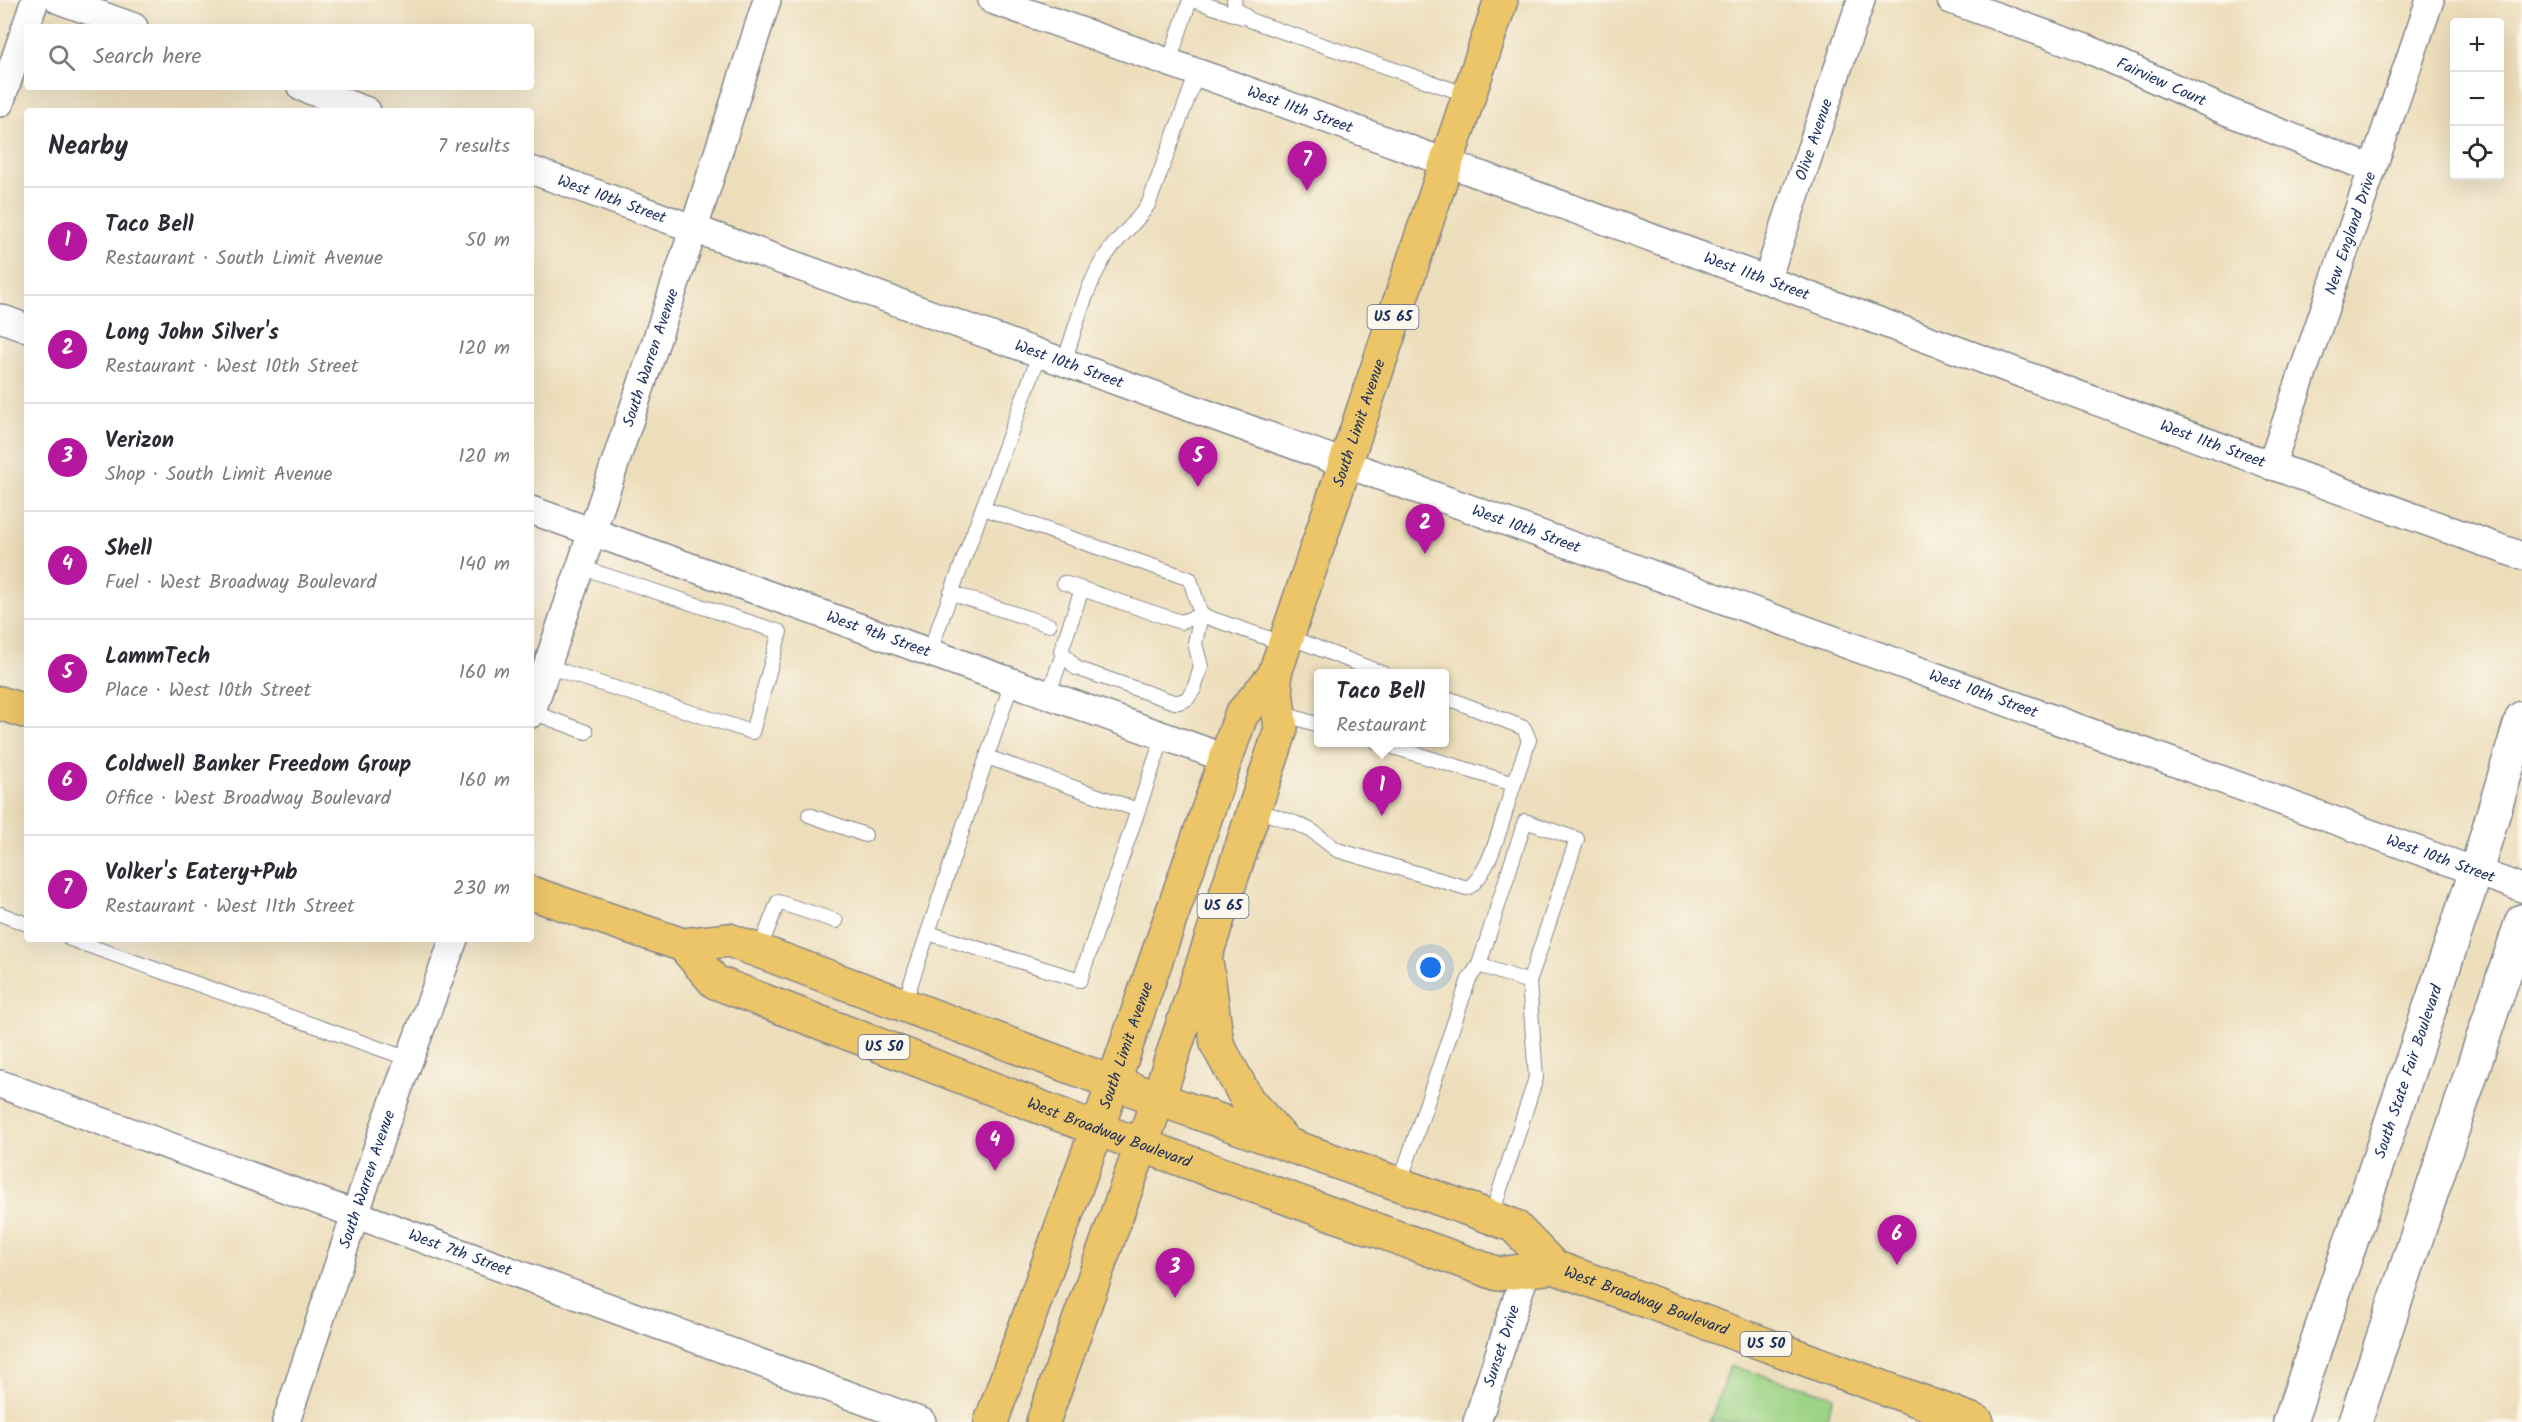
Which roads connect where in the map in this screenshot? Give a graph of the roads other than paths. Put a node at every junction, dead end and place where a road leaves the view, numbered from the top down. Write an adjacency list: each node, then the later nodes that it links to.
1 (35, 0): 12 (street)
2 (59, 0): 13 (street)
3 (767, 0): 24 (street, South Warren Avenue)
4 (992, 0): 15 (street, West 11th Street)
5 (1191, 0): 11 (lane); 15 (lane)
6 (1234, 0): 11 (lane)
7 (1501, 0): 18 (highway, South Limit Avenue / US 65)
8 (1862, 0): 25 (street, Olive Avenue)
9 (1951, 0): 22 (street, Fairview Court)
10 (2430, 0): 22 (street, New England Drive)
11 (1252, 21): 18 (lane)
12 (27, 24)
13 (126, 24)
14 (24, 32): 19 (street)
15 (1169, 62): 16 (street, West 11th Street)
16 (1197, 73): 21 (street, West 11th Street); 28 (lane)
17 (309, 90): 20 (street)
18 (1468, 95): 21 (highway, South Limit Avenue / US 65)
19 (0, 103)
20 (359, 108)
21 (1445, 162): 25 (street, West 11th Street); 29 (highway, South Limit Avenue / US 65)
22 (2372, 169): 30 (street, New England Drive)
23 (534, 171): 24 (street, West 10th Street)
24 (694, 228): 28 (street, West 10th Street); 33 (street, South Warren Avenue)
25 (1767, 279): 30 (street, West 11th Street)
26 (0, 318): 27 (street)
27 (24, 327)
28 (1052, 357): 29 (street, West 10th Street); 31 (lane)
29 (1344, 462): 41 (highway, South Limit Avenue / US 65); 67 (street, West 10th Street)
30 (2271, 466): 34 (street, West 11th Street)
31 (983, 508): 38 (lane); 39 (lane)
32 (534, 511): 33 (street, West 9th Street)
33 (592, 532): 35 (street, South Warren Avenue); 42 (street, West 9th Street)
34 (2522, 556)
35 (580, 567): 44 (street, South Warren Avenue); 44 (lane)
36 (1064, 583): 37 (lane)
37 (1082, 589): 39 (lane); 43 (lane)
38 (951, 593): 40 (lane); 42 (lane)
39 (1201, 615): 41 (lane); 43 (lane)
40 (1048, 625)
41 (1286, 640): 45 (lane); 46 (highway, South Limit Avenue / US 65)
42 (929, 653): 47 (street, West 9th Street)
43 (1063, 654): 48 (lane)
44 (546, 666): 51 (street, South Warren Avenue)
45 (1370, 669)
46 (1274, 676): 53 (highway, South Limit Avenue / US 65); 61 (highway, South Limit Avenue / US 65)
47 (1012, 682): 48 (street, West 9th Street); 60 (lane)
48 (1048, 695): 58 (street, West 9th Street)
49 (1449, 699): 62 (lane)
50 (0, 703): 52 (highway)
51 (534, 704)
52 (24, 711)
53 (1279, 713): 56 (lane); 64 (highway, South Limit Avenue / US 65)
54 (534, 714): 57 (lane)
55 (2522, 718): 67 (street, South State Fair Boulevard)
56 (1314, 724)
57 (586, 732)
58 (1163, 737): 61 (street, West 9th Street); 63 (lane)
59 (1393, 747): 62 (lane)
60 (987, 757): 63 (lane); 74 (lane)
61 (1225, 758): 84 (highway, South Limit Avenue / US 65)
62 (1514, 784): 64 (lane)
63 (1138, 810): 74 (lane)
64 (1256, 810): 79 (highway, South Limit Avenue / US 65)
65 (809, 815): 66 (lane)
66 (865, 835)
67 (2476, 871): 68 (street, West 10th Street); 100 (street, South State Fair Boulevard)
68 (2522, 888)
69 (534, 894): 77 (highway, West Broadway Boulevard / US 50)
70 (0, 914): 73 (lane)
71 (836, 921): 78 (lane)
72 (2522, 921): 101 (street)
73 (24, 923)
74 (928, 933): 82 (lane)
75 (78, 942): 83 (lane)
76 (453, 942): 83 (street, South Warren Avenue)
77 (683, 945): 78 (highway, West Broadway Boulevard / US 50); 87 (highway, West Broadway Boulevard / US 50)
78 (759, 951): 82 (highway, West Broadway Boulevard / US 50)
79 (1206, 956): 86 (highway, South Limit Avenue / US 65); 89 (highway)
80 (1479, 965): 81 (lane); 81 (lane); 90 (lane)
81 (1529, 982): 92 (lane)
82 (904, 1004): 84 (highway, West Broadway Boulevard / US 50)
83 (409, 1059): 91 (street, South Warren Avenue)
84 (1113, 1083): 86 (highway, West Broadway Boulevard / US 50); 87 (highway, South Limit Avenue / US 65)
85 (0, 1084): 91 (street, West 7th Street)
86 (1158, 1099): 88 (highway, South Limit Avenue / US 65); 89 (highway, West Broadway Boulevard / US 50)
87 (1097, 1129): 88 (highway, West Broadway Boulevard / US 50); 96 (highway, South Limit Avenue / US 65)
88 (1142, 1145): 93 (highway, West Broadway Boulevard / US 50); 97 (highway, South Limit Avenue / US 65)
89 (1288, 1146): 90 (highway, West Broadway Boulevard / US 50)
90 (1399, 1185): 92 (highway, West Broadway Boulevard / US 50)
91 (355, 1214): 94 (street, South Warren Avenue); 95 (street, West 7th Street)
92 (1491, 1217): 93 (highway, West Broadway Boulevard / US 50)
93 (1540, 1269): 98 (street, Sunset Drive); 99 (highway, West Broadway Boulevard / US 50)
94 (286, 1422)
95 (922, 1422)
96 (991, 1422)
97 (1043, 1422)
98 (1478, 1422)
99 (1977, 1422)
100 (2290, 1422)
101 (2355, 1422)

